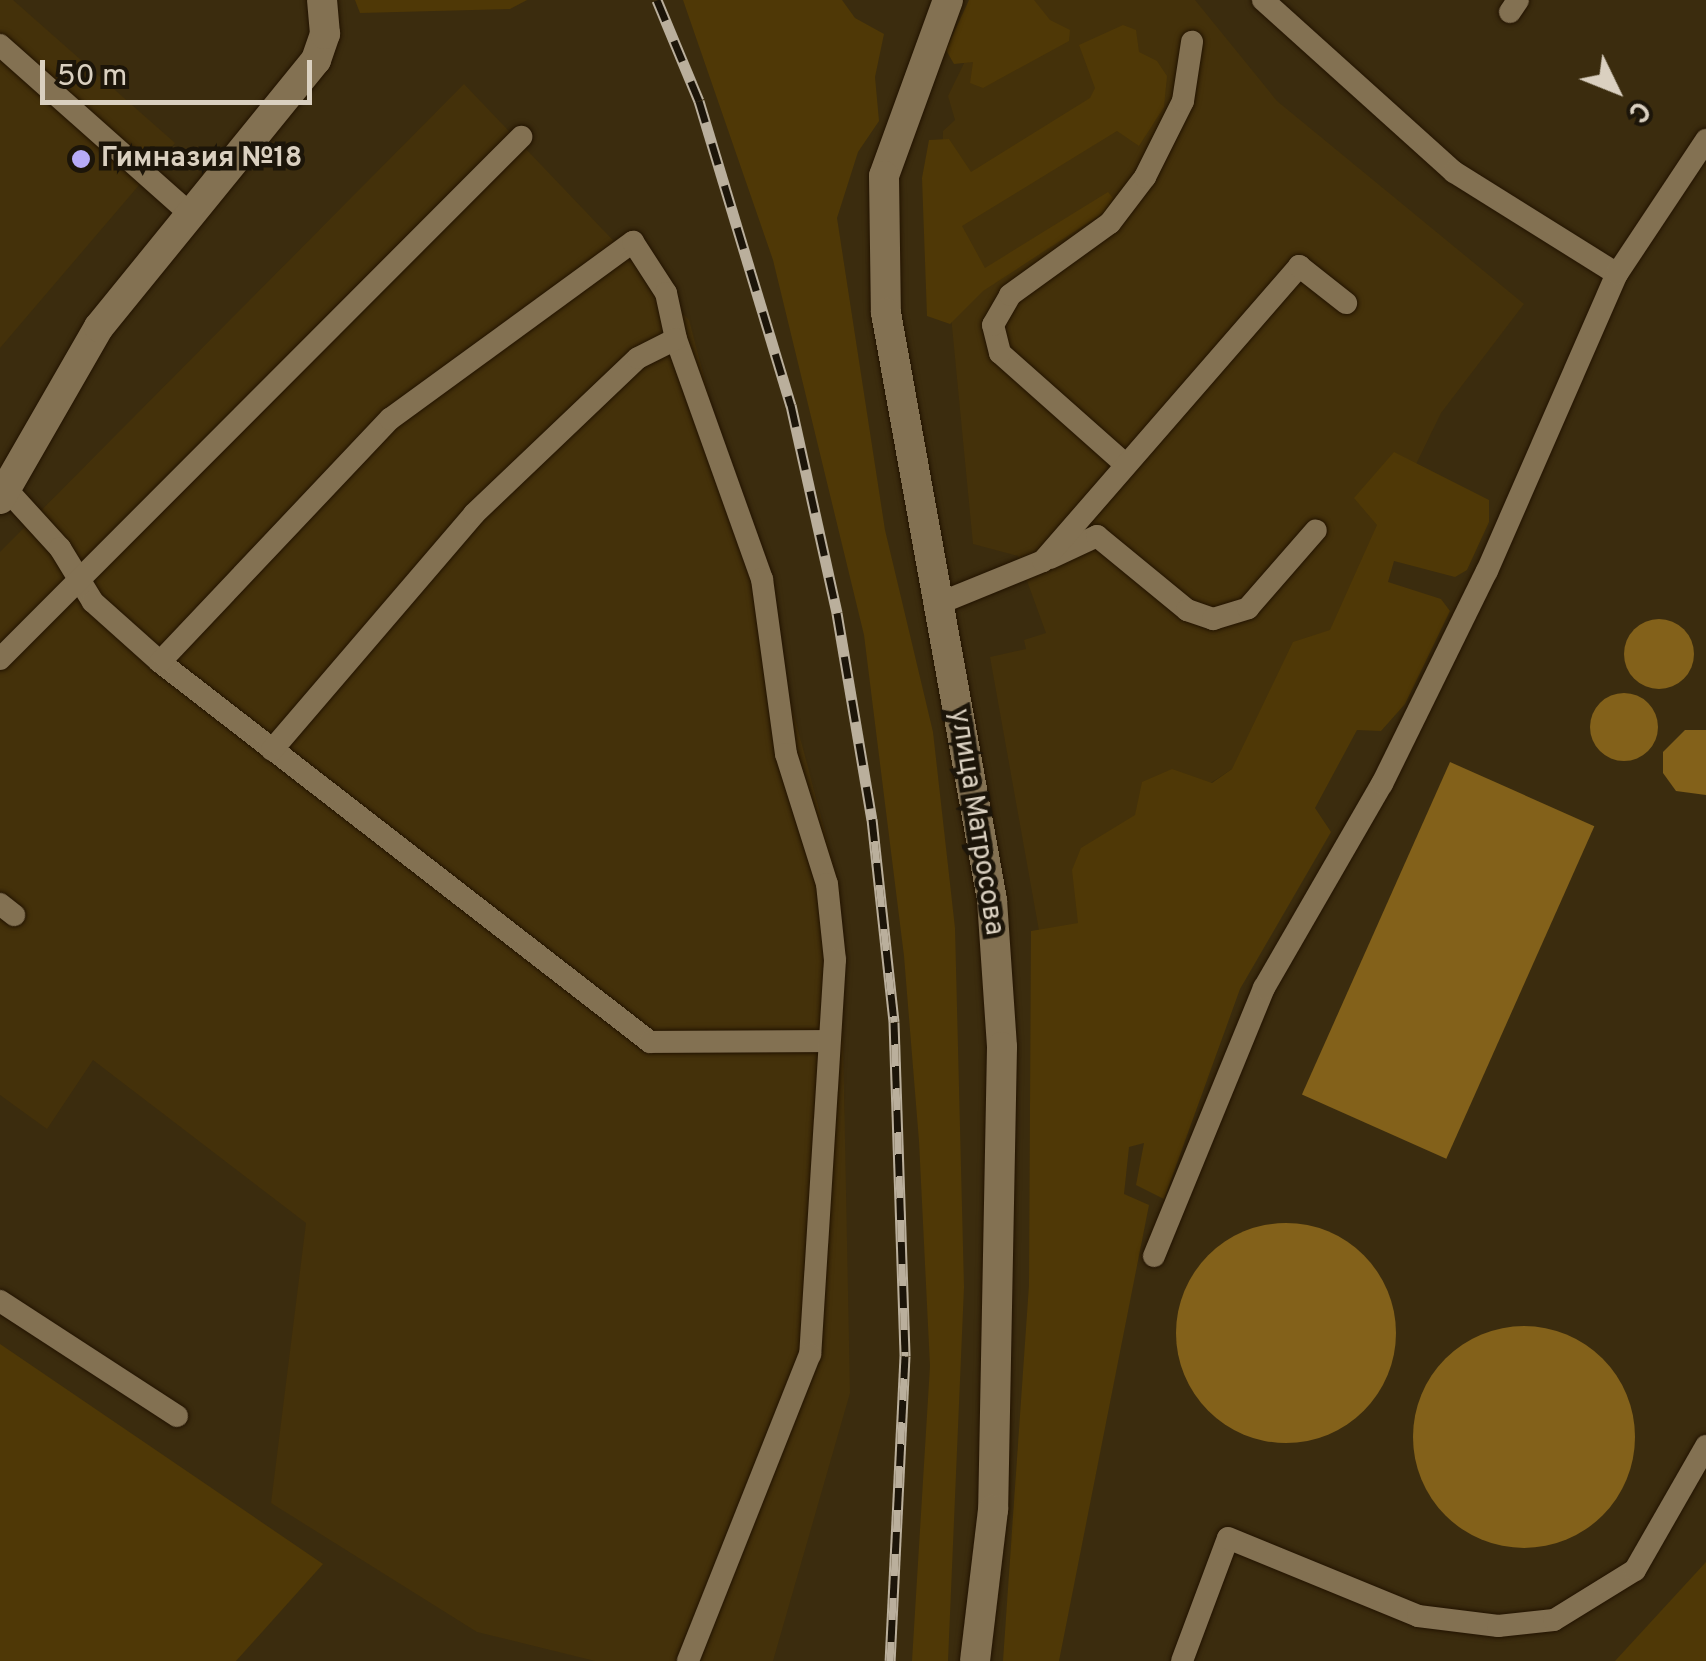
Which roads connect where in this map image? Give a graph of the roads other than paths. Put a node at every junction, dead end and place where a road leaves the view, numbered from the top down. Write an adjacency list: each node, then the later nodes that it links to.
1 (322, 0): 8 (main road)
2 (948, 0): 17 (main road, улица Матросова)
3 (1263, 0): 9 (lane)
4 (1192, 42): 12 (lane)
5 (0, 45): 8 (lane)
6 (521, 137): 16 (lane)
7 (1706, 140): 9 (lane)
8 (188, 212): 13 (main road)
9 (1617, 274): 22 (lane)
10 (1346, 303): 12 (lane)
11 (676, 339): 19 (lane); 20 (lane); 21 (lane)
12 (1124, 464): 15 (lane)
13 (3, 494): 16 (lane)
14 (1316, 530): 15 (lane)
15 (1043, 561): 17 (lane)
16 (77, 576): 18 (lane); 19 (lane)
17 (940, 602): 27 (main road, улица Матросова)
18 (0, 659)
19 (160, 662): 20 (lane)
20 (272, 750): 21 (lane)
21 (826, 1041): 26 (lane)
22 (1154, 1256)
23 (0, 1301): 24 (lane)
24 (177, 1416)
25 (1706, 1446): 28 (lane)
26 (688, 1661)
27 (975, 1661)
28 (1182, 1661)

